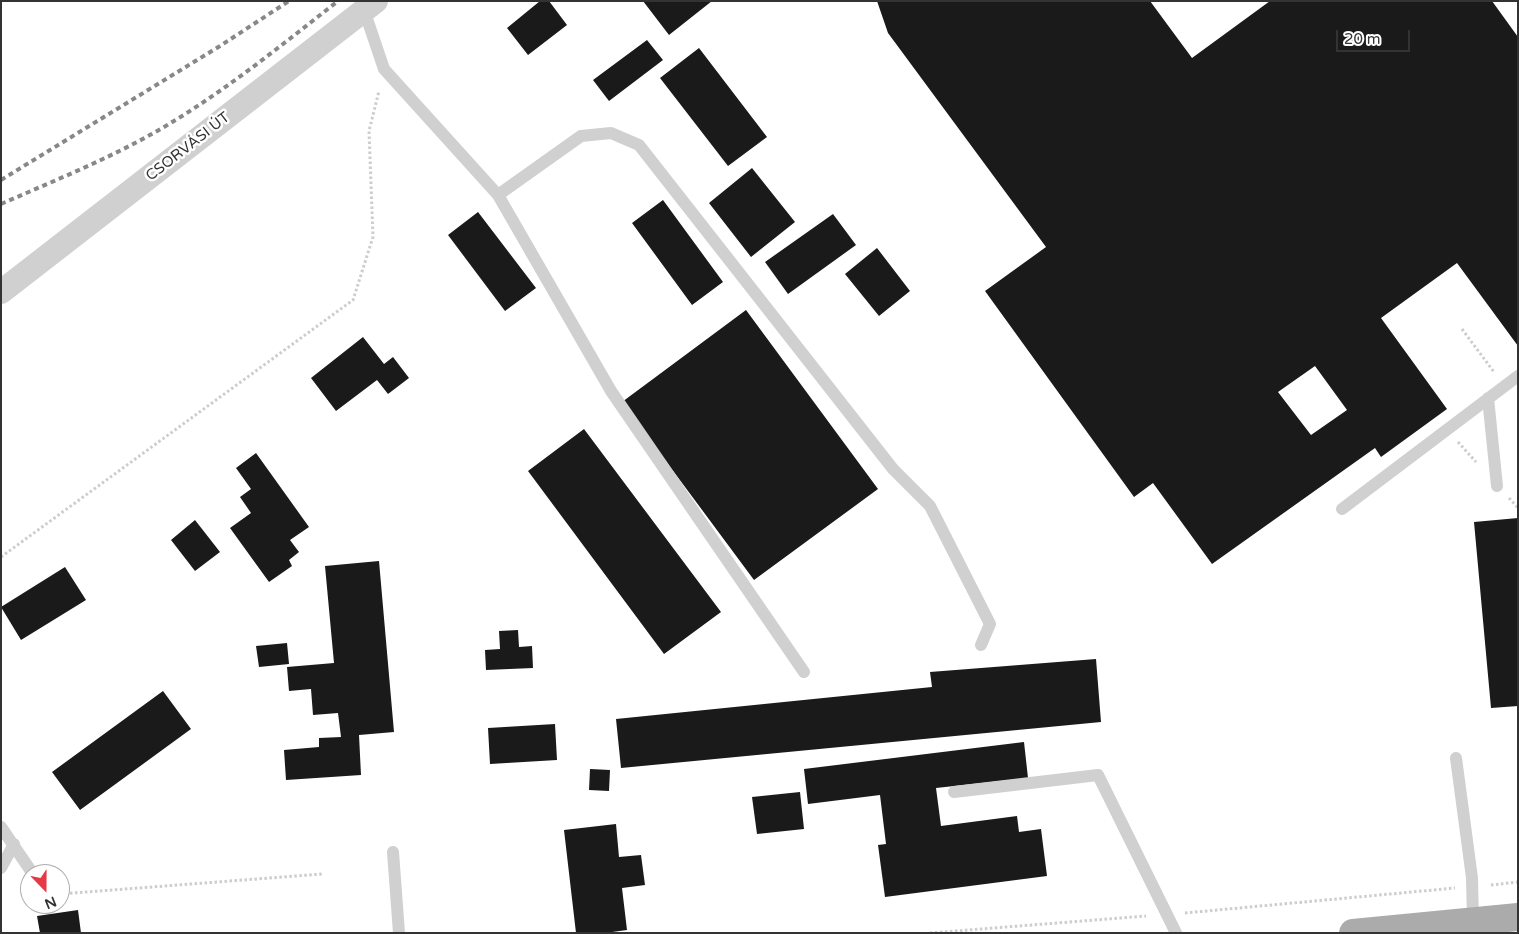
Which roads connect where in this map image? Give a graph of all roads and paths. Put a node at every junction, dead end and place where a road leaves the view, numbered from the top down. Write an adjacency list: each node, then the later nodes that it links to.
1 (370, 6): 2 (lane); 4 (street, CSORVÁSI ÚT)
2 (384, 69): 3 (lane); 11 (path)
3 (498, 195): 12 (lane); 13 (lane)
4 (1, 292)
5 (1462, 329): 6 (path)
6 (1496, 375)
7 (1518, 376): 8 (lane)
8 (1488, 398): 9 (lane); 10 (lane)
9 (1497, 486)
10 (1342, 509)
11 (1, 557)
12 (981, 645)
13 (804, 672)
14 (1456, 758): 23 (lane)
15 (954, 792): 25 (lane)
16 (1, 827): 17 (lane)
17 (14, 844): 19 (lane); 20 (lane)
18 (393, 852): 28 (lane)
19 (27, 864)
20 (1, 868)
21 (322, 874): 24 (path)
22 (1518, 882): 23 (path)
23 (1473, 886): 25 (path); 27 (lane)
24 (70, 893)
25 (1167, 914): 29 (path); 30 (lane)
26 (1518, 917): 27 (main road)
27 (1473, 921): 31 (main road)
28 (399, 933)
29 (930, 933)
30 (1176, 933)
31 (1353, 933)

